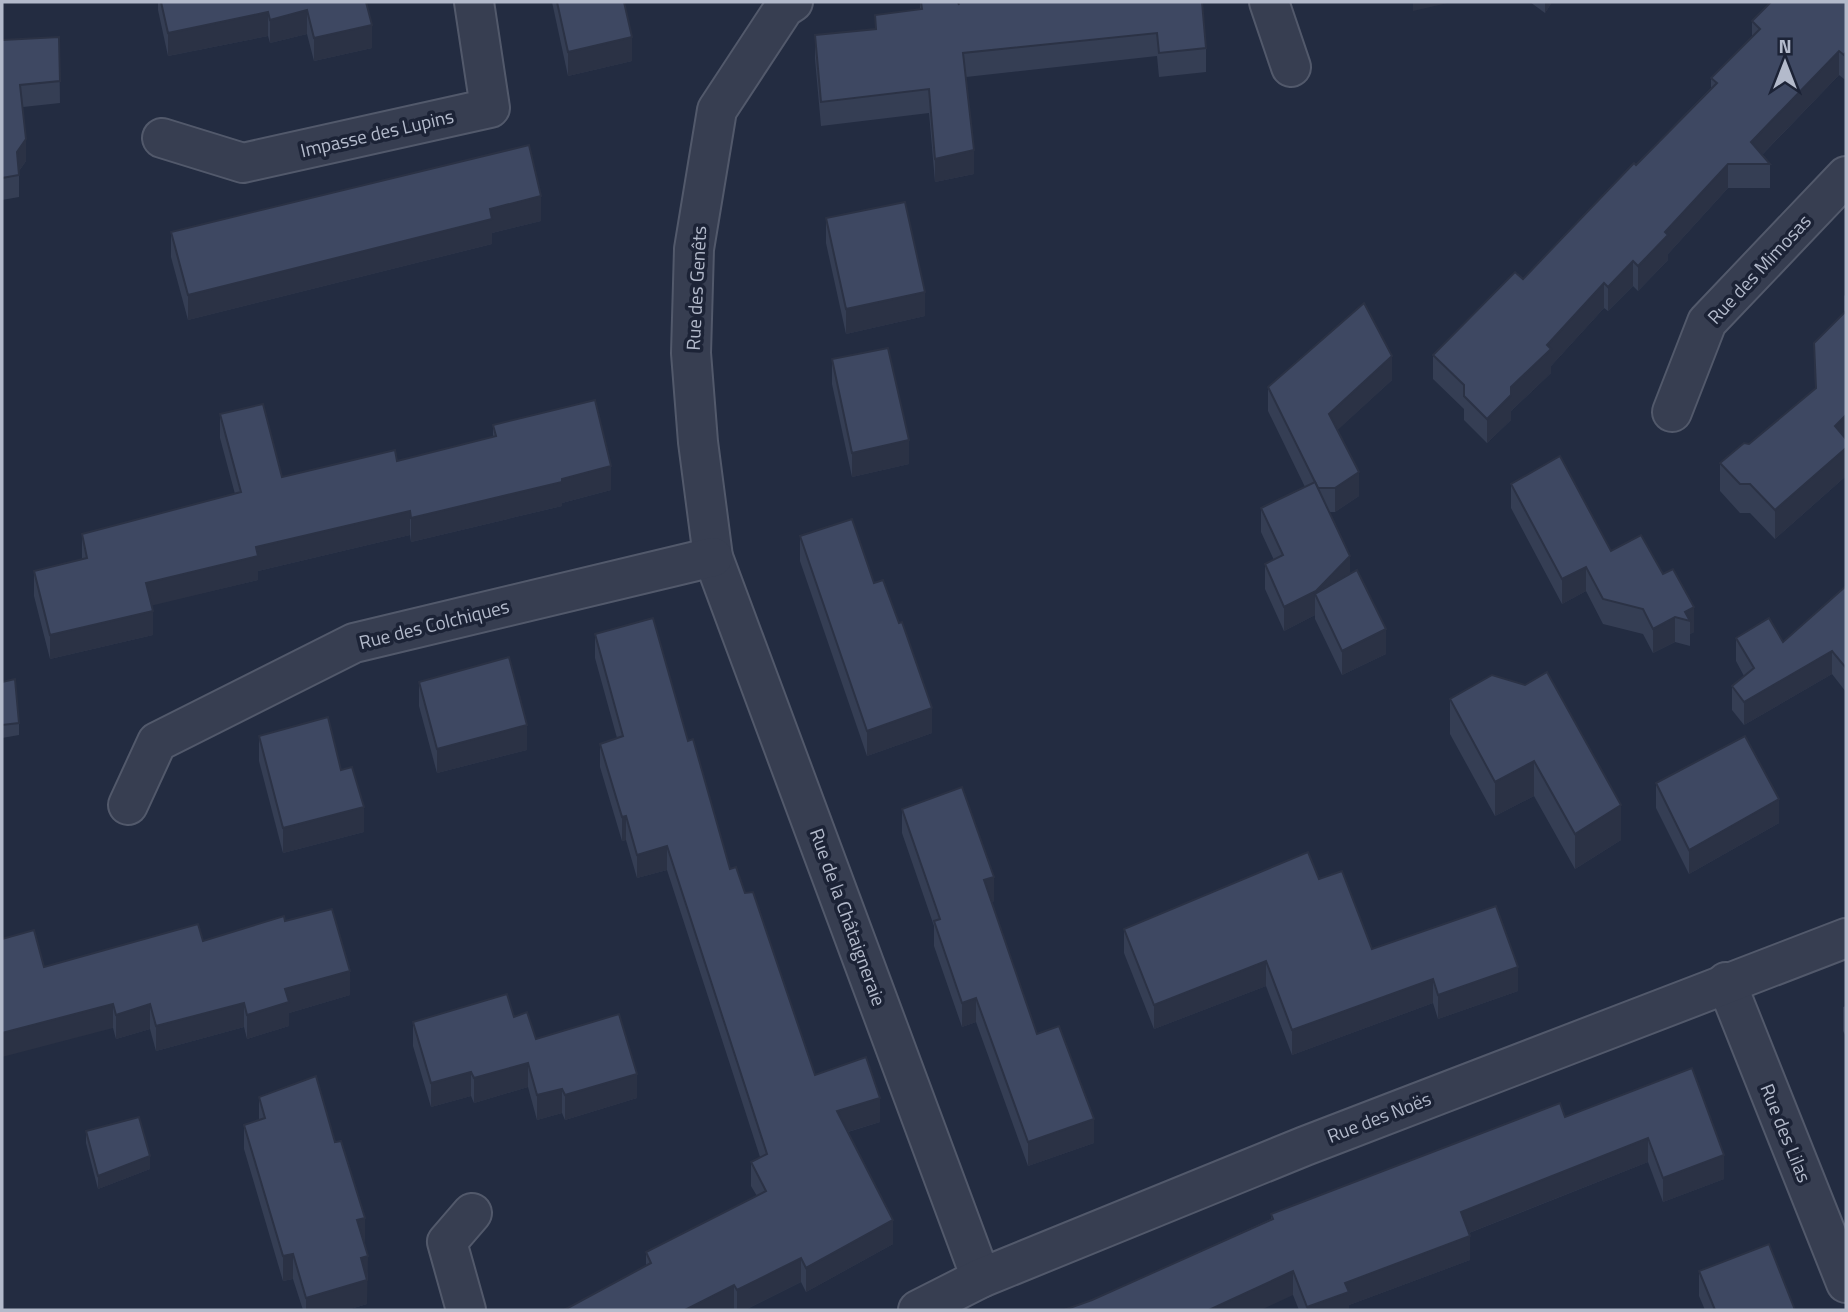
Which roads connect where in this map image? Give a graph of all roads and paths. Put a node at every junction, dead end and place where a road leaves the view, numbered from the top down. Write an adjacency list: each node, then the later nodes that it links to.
1 (474, 2): 5 (street, Impasse des Lupins)
2 (793, 2): 8 (street, Rue des Genêts)
3 (1269, 2): 4 (street)
4 (1291, 66)
5 (162, 138)
6 (1846, 176): 7 (street, Rue des Mimosas)
7 (1672, 412)
8 (713, 557): 9 (street, Rue des Colchiques); 13 (street, Rue de la Châtaigneraie)
9 (128, 805)
10 (1846, 938): 11 (street, Rue des Noës)
11 (1726, 982): 13 (street, Rue des Noës); 14 (street, Rue des Lilas)
12 (472, 1213): 15 (street)
13 (981, 1278): 16 (street, Rue des Noës)
14 (1846, 1283)
15 (466, 1310)
16 (918, 1310)

